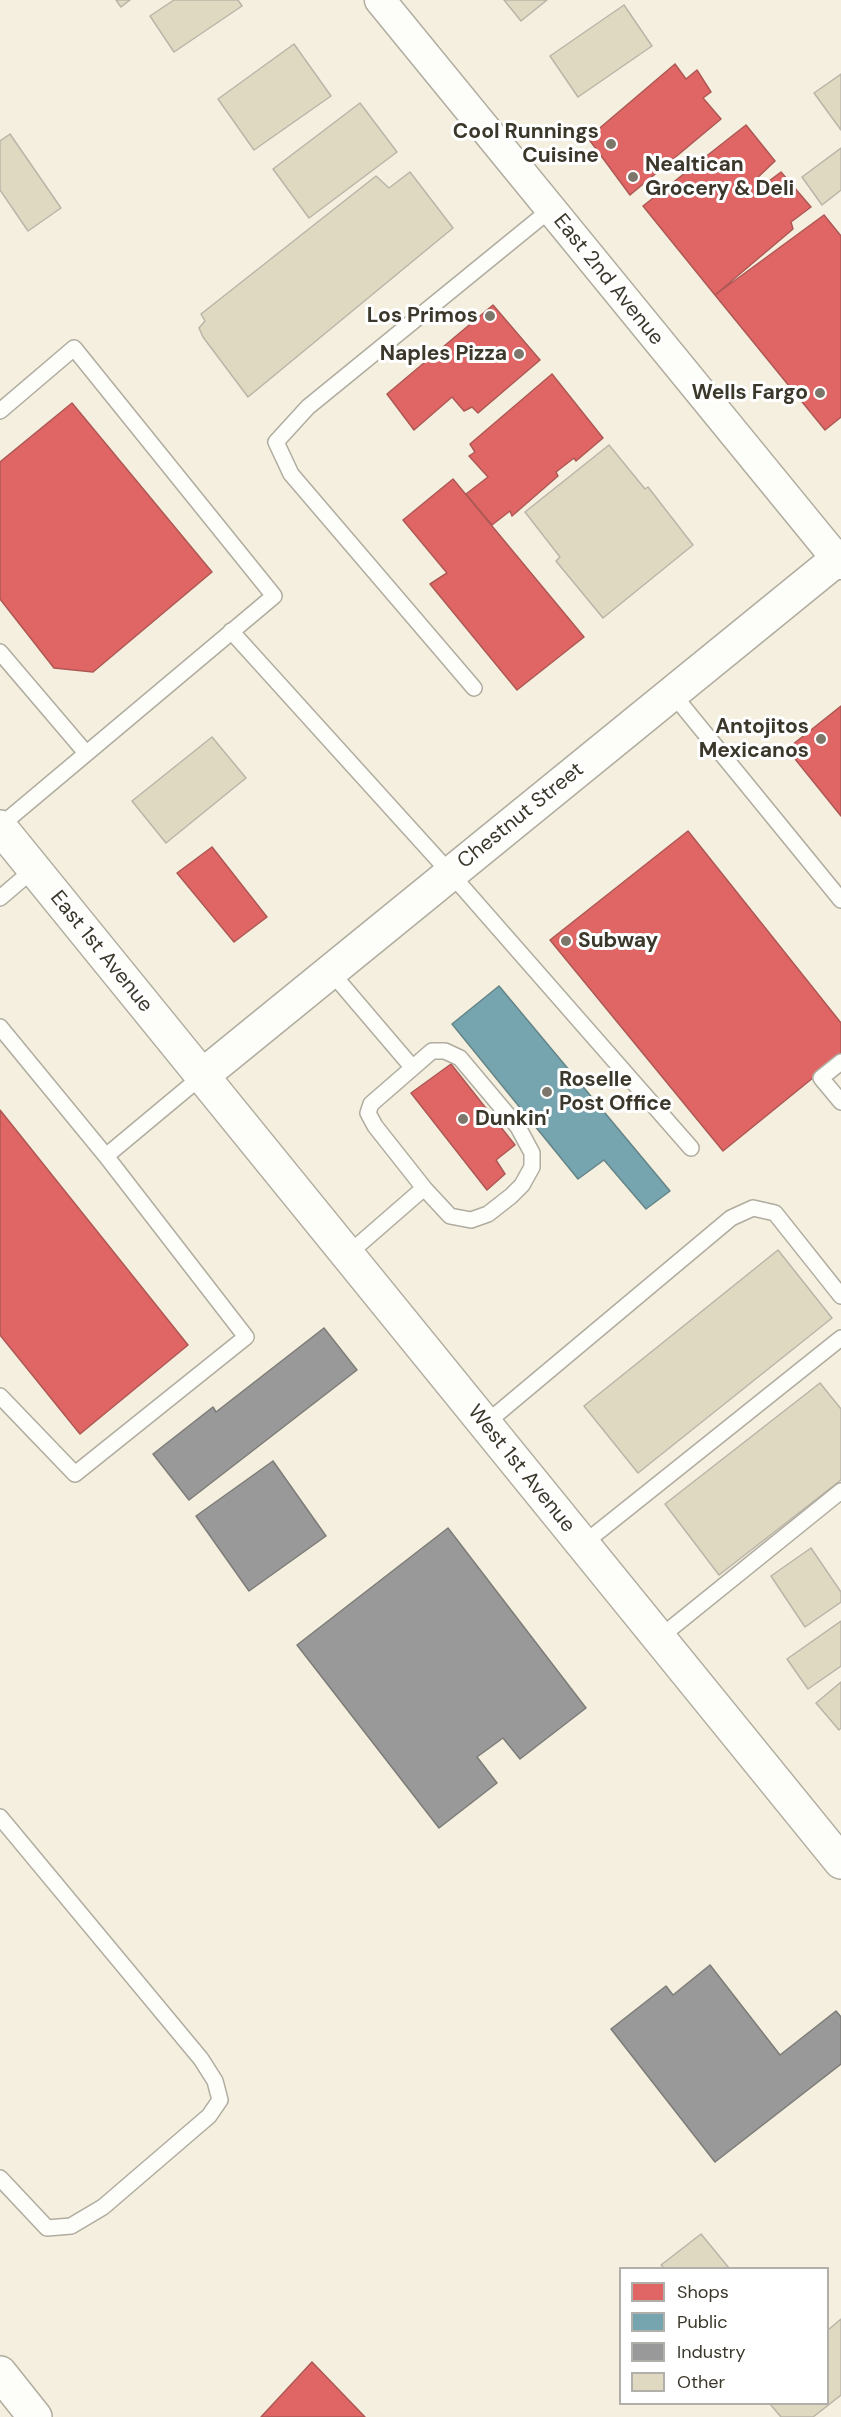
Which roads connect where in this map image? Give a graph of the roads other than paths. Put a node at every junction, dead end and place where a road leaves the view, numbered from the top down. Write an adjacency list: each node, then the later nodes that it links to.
1 (380, 0): 2 (street, East 2nd Avenue)
2 (551, 209): 4 (street, East 2nd Avenue); 7 (lane)
3 (0, 411): 5 (lane)
4 (840, 560): 8 (street, Chestnut Street)
5 (231, 632): 9 (lane); 12 (lane)
6 (0, 652): 9 (lane)
7 (474, 688)
8 (672, 693): 12 (street, Chestnut Street); 14 (lane)
9 (86, 753): 10 (lane)
10 (0, 826): 11 (street, East 1st Avenue)
11 (34, 870): 13 (lane); 19 (street, East 1st Avenue)
12 (451, 874): 15 (street, Chestnut Street); 21 (lane)
13 (0, 898)
14 (841, 900)
15 (331, 972): 18 (lane); 19 (street, Chestnut Street)
16 (0, 1027): 22 (lane)
17 (841, 1062): 20 (lane)
18 (412, 1067): 23 (lane); 23 (lane)
19 (202, 1076): 22 (lane); 24 (street, West 1st Avenue)
20 (841, 1102)
21 (691, 1148)
22 (106, 1156): 27 (lane)
23 (424, 1188): 24 (lane)
24 (347, 1254): 28 (street, West 1st Avenue)
25 (841, 1296): 28 (lane)
26 (841, 1338): 30 (lane)
27 (0, 1396)
28 (485, 1424): 30 (street, West 1st Avenue)
29 (841, 1491): 31 (lane)
30 (583, 1544): 31 (street, West 1st Avenue)
31 (659, 1638): 33 (street, West 1st Avenue)
32 (0, 1817): 34 (lane)
33 (841, 1862)
34 (0, 2178)
35 (0, 2373): 36 (street)
36 (35, 2417)

